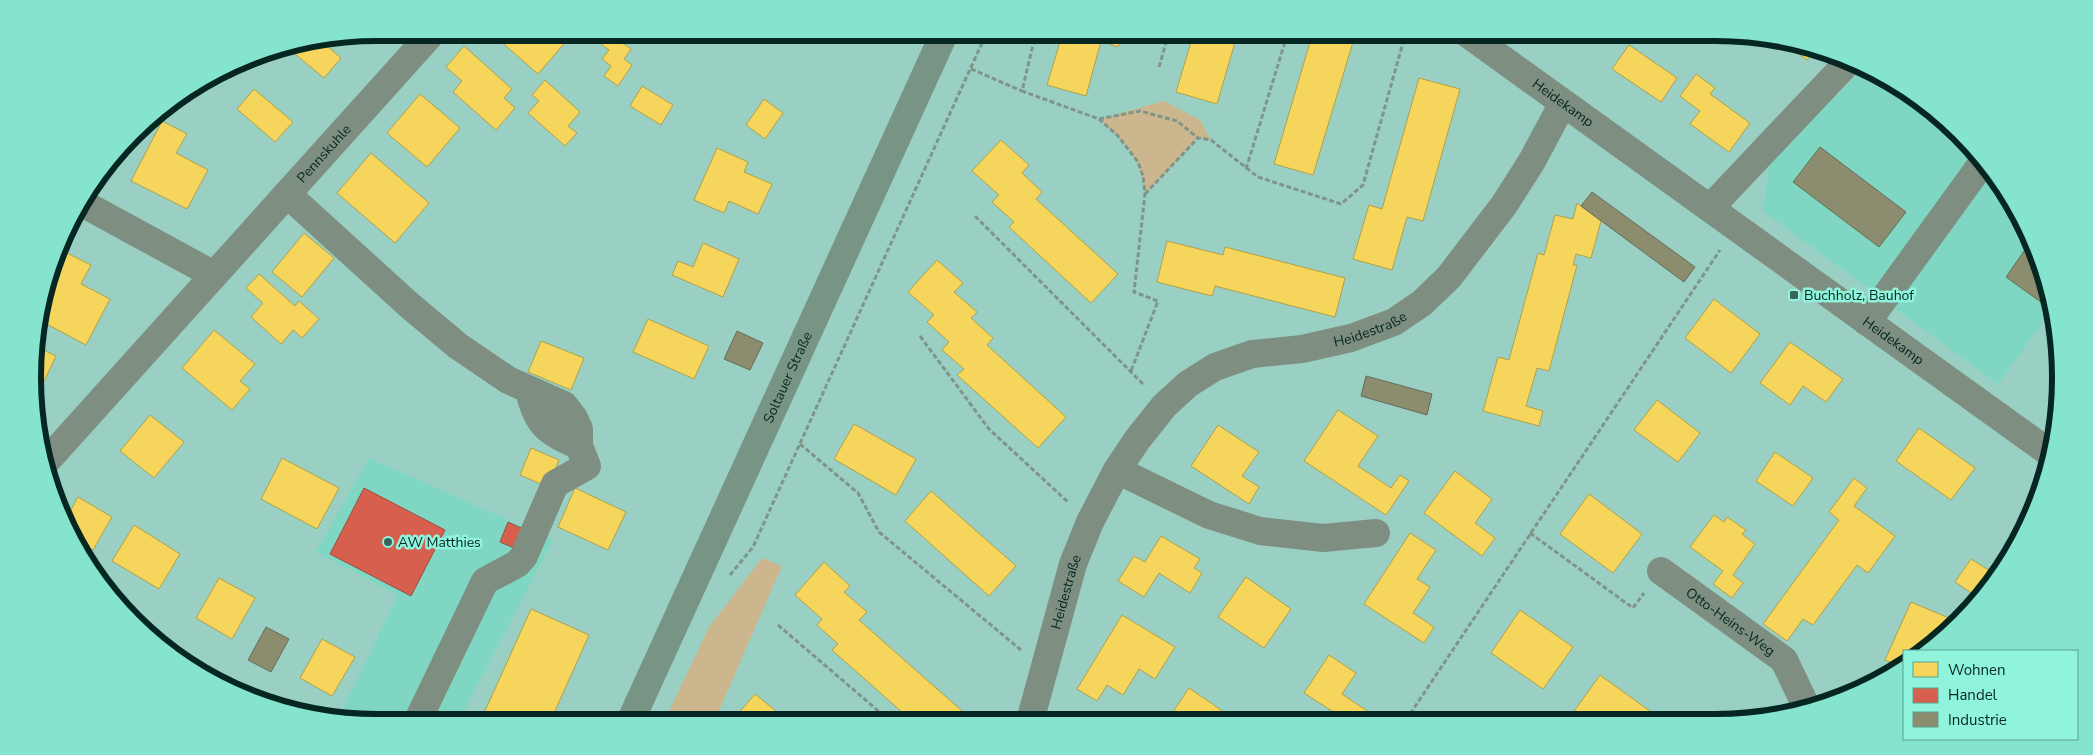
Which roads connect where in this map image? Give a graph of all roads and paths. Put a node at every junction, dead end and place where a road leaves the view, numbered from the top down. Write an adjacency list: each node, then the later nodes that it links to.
1 (425, 41): 18 (street, Pennskuhle)
2 (941, 41): 42 (main road, Soltauer Straße)
3 (983, 41): 11 (path)
4 (1034, 41): 12 (path)
5 (1166, 41): 9 (path)
6 (1285, 41): 16 (path)
7 (1403, 41): 16 (path)
8 (1477, 41): 13 (street, Heidekamp)
9 (1159, 67)
10 (1844, 67): 21 (street)
11 (971, 68): 12 (path); 29 (path)
12 (1022, 91): 14 (path)
13 (1563, 103): 21 (street, Heidekamp); 28 (street, Heidestraße)
14 (1099, 119): 15 (path); 19 (path)
15 (1198, 138): 16 (path); 19 (path)
16 (1246, 169)
17 (1978, 169): 25 (street)
18 (287, 194): 24 (street, Pennskuhle); 41 (street)
19 (1145, 194): 27 (path)
20 (88, 206): 24 (street)
21 (1710, 208): 23 (street, Heidekamp)
22 (975, 216): 27 (path)
23 (1735, 226): 25 (street, Heidekamp); 35 (path)
24 (214, 275): 31 (street, Pennskuhle)
25 (1868, 322): 30 (street, Heidekamp)
26 (920, 336): 33 (path)
27 (1131, 371): 28 (path)
28 (1164, 406): 32 (street, Heidestraße)
29 (800, 444): 37 (path); 39 (path)
30 (2044, 449)
31 (51, 456)
32 (1117, 470): 33 (street, Heidestraße); 34 (street)
33 (1090, 522): 39 (street, Heidestraße)
34 (1376, 533)
35 (1530, 533): 36 (path); 45 (path)
36 (1661, 571): 40 (street, Otto-Heins-Weg)
37 (725, 581)
38 (778, 625): 43 (path)
39 (1044, 669): 44 (street, Heidestraße)
40 (1804, 702)
41 (421, 714)
42 (634, 714)
43 (882, 714)
44 (1032, 714)
45 (1410, 714)

